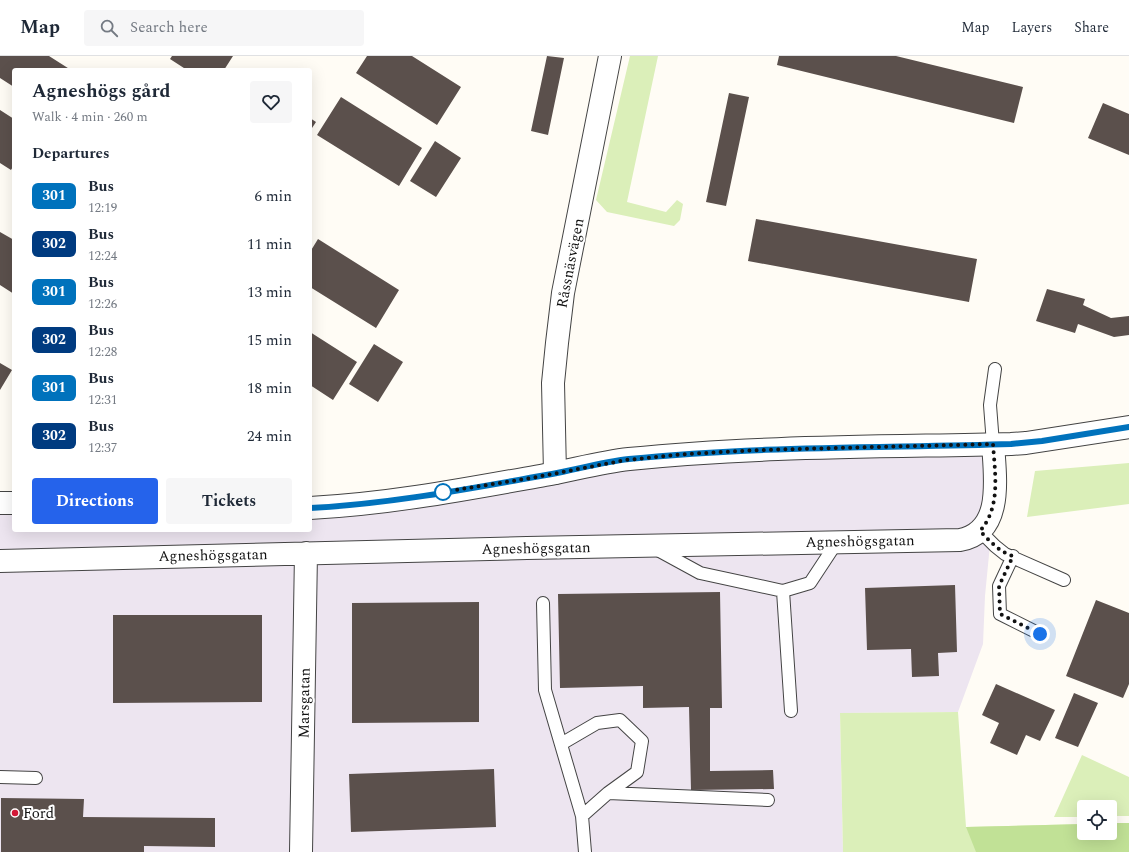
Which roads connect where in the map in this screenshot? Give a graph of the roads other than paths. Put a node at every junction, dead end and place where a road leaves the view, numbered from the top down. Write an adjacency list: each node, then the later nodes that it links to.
1 (610, 56): 5 (street, Råssnäsvägen)
2 (995, 369): 4 (lane)
3 (1129, 427): 4 (street)
4 (993, 444): 5 (street); 9 (street)
5 (555, 473): 8 (street)
6 (0, 503): 7 (street)
7 (12, 503)
8 (312, 508)
9 (980, 531): 10 (street, Agneshögsgatan); 13 (lane)
10 (837, 542): 11 (street, Agneshögsgatan); 16 (lane)
11 (650, 545): 12 (street, Agneshögsgatan); 16 (lane)
12 (306, 553): 14 (street, Agneshögsgatan); 26 (street, Marsgatan)
13 (1013, 556): 15 (lane); 18 (lane)
14 (0, 560)
15 (1064, 580)
16 (783, 591): 19 (lane)
17 (543, 604): 20 (lane)
18 (1040, 634)
19 (790, 711)
20 (561, 744): 23 (lane); 25 (lane)
21 (0, 777): 22 (lane)
22 (36, 778)
23 (608, 793): 24 (lane); 25 (lane)
24 (768, 800)
25 (582, 816): 27 (lane)
26 (301, 852)
27 (585, 852)

